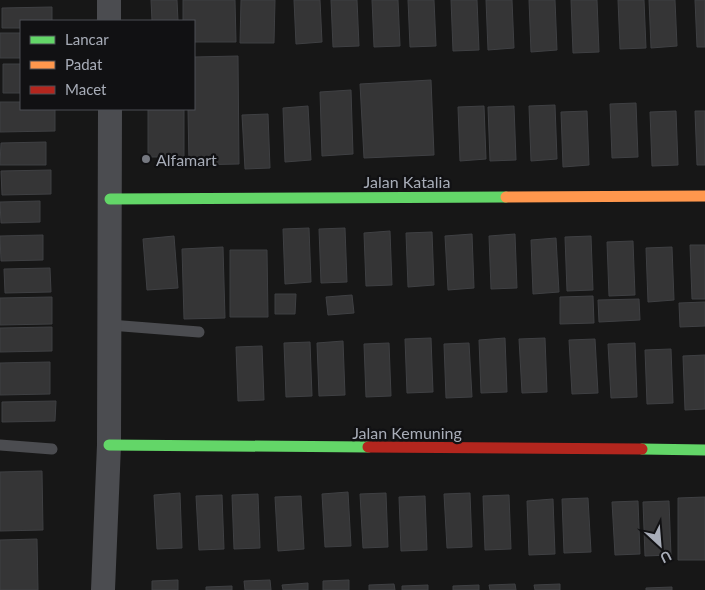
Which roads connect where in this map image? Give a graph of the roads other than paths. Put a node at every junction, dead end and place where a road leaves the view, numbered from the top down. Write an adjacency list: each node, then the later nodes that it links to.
1 (109, 0): 2 (street)
2 (109, 20)
3 (110, 110): 5 (street)
4 (705, 196): 5 (street, Jalan Katalia)
5 (110, 199): 6 (street)
6 (110, 325): 7 (lane); 9 (street)
7 (199, 332)
8 (0, 445): 10 (lane)
9 (109, 446): 11 (street, Jalan Kemuning); 12 (street)
10 (52, 449)
11 (705, 450)
12 (103, 590)

